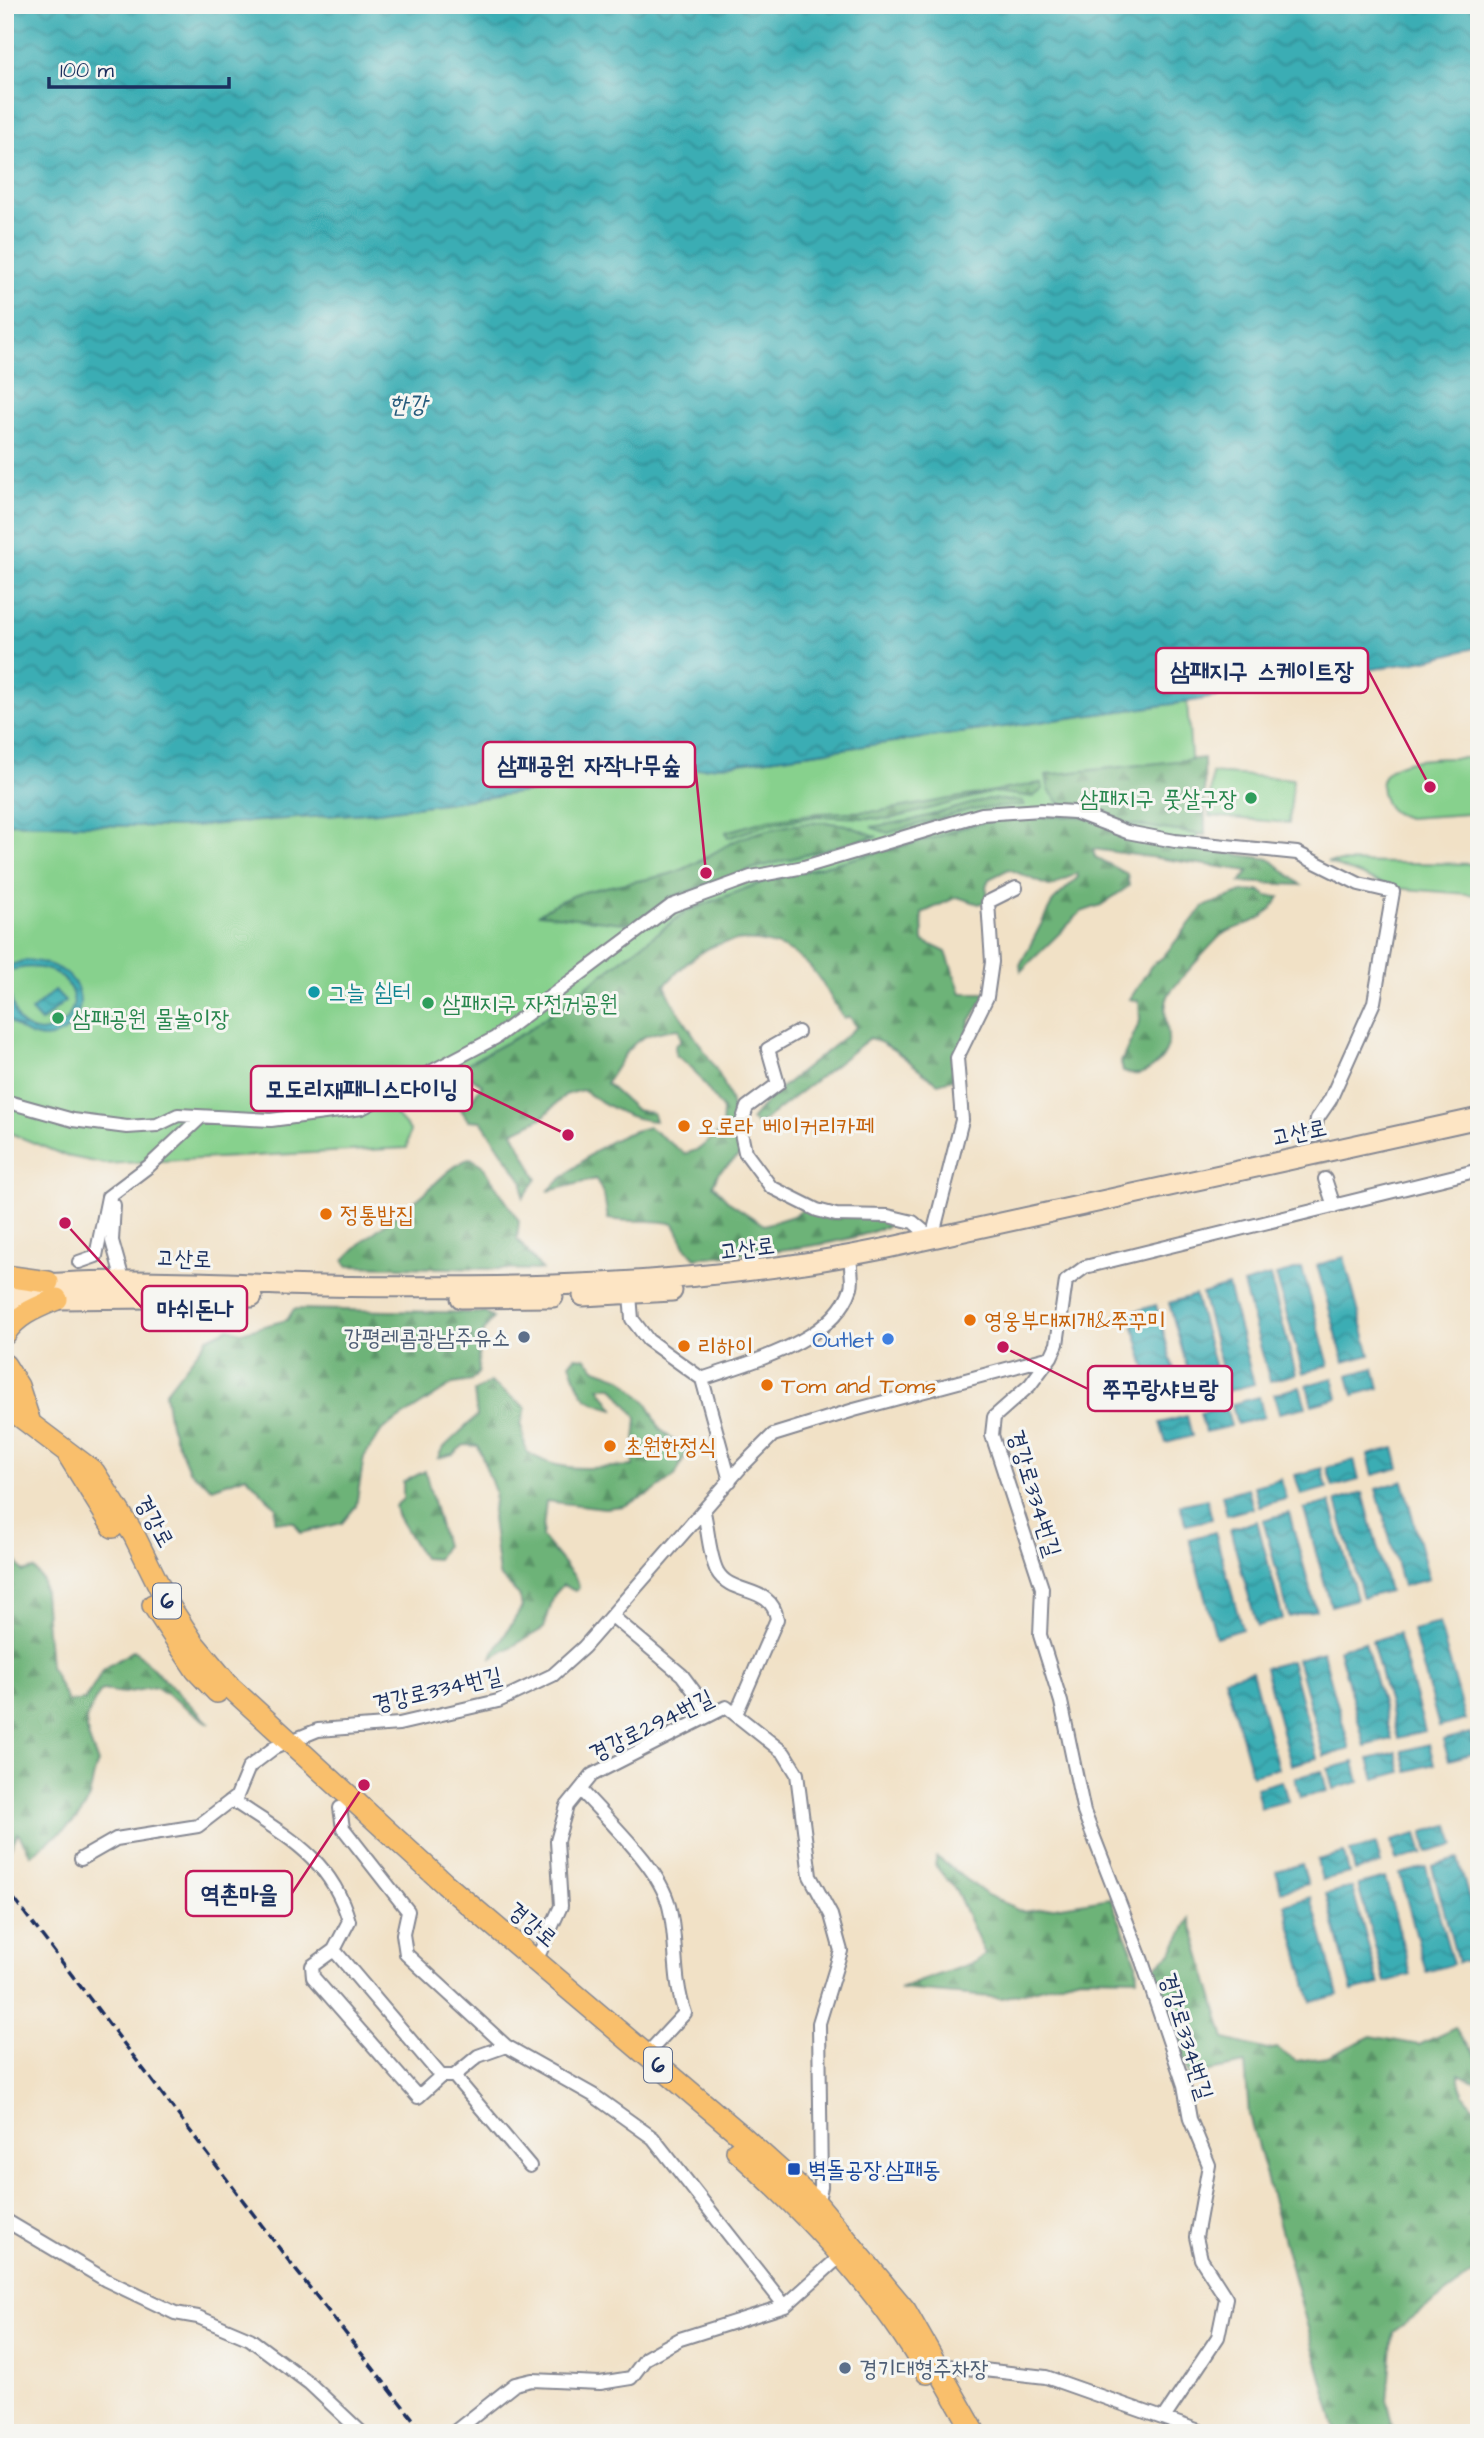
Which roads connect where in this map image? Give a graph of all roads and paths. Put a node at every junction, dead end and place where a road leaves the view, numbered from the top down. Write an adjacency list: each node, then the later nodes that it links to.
1 (1016, 888): 12 (street)
2 (798, 1032): 12 (street)
3 (5, 1101): 4 (street)
4 (200, 1118): 7 (street); 8 (street)
5 (1479, 1118): 12 (street, 고산로)
6 (1479, 1130): 14 (street, 고산로)
7 (1315, 1136)
8 (149, 1166): 13 (street); 16 (street)
9 (1479, 1170): 11 (street)
10 (1325, 1179): 11 (street)
11 (1334, 1206): 22 (street)
12 (932, 1238): 16 (street, 고산로)
13 (79, 1262)
14 (851, 1266): 19 (street, 고산로); 24 (street)
15 (5, 1276): 18 (main road)
16 (123, 1280): 18 (street, 고산로)
17 (5, 1287): 18 (street, 고산로)
18 (52, 1290): 19 (street, 고산로); 20 (street, 고산로); 21 (main road)
19 (630, 1295): 24 (street)
20 (5, 1305)
21 (5, 1334)
22 (1051, 1357): 28 (street, 경강로334번길); 49 (street, 경강로334번길)
23 (5, 1365): 27 (main road)
24 (702, 1379): 28 (street)
25 (5, 1405): 27 (main road, 경강로 / 6)
26 (5, 1413): 27 (main road)
27 (29, 1420): 33 (main road, 경강로 / 6)
28 (730, 1481): 29 (street, 경강로334번길)
29 (704, 1512): 30 (street, 경강로334번길); 32 (street)
30 (612, 1616): 31 (street); 33 (street, 경강로334번길)
31 (711, 1714): 32 (street, 경강로294번길); 34 (street, 경강로294번길)
32 (736, 1714): 44 (street, 경강로294번길)
33 (281, 1745): 35 (street); 36 (main road, 경강로 / 6); 39 (main road, 경강로 / 6)
34 (581, 1790): 39 (street, 경강로294번길); 41 (street)
35 (232, 1800): 37 (street); 38 (street)
36 (340, 1808): 40 (street); 46 (main road, 경강로 / 6)
37 (81, 1859)
38 (334, 1950): 42 (street); 42 (street)
39 (536, 1961): 41 (main road, 경강로 / 6)
40 (506, 2046): 42 (street); 47 (street)
41 (646, 2055): 44 (main road, 경강로 / 6)
42 (448, 2076): 43 (street)
43 (530, 2166)
44 (817, 2204): 46 (main road, 경강로 / 6)
45 (5, 2220): 50 (street)
46 (846, 2251): 47 (street); 48 (main road, 경강로 / 6); 52 (main road, 경강로 / 6)
47 (785, 2306): 51 (street)
48 (939, 2365): 49 (street); 53 (main road, 경강로 / 6)
49 (1164, 2418): 54 (street)
50 (362, 2433)
51 (453, 2433)
52 (960, 2433)
53 (975, 2433)
54 (1205, 2433)

